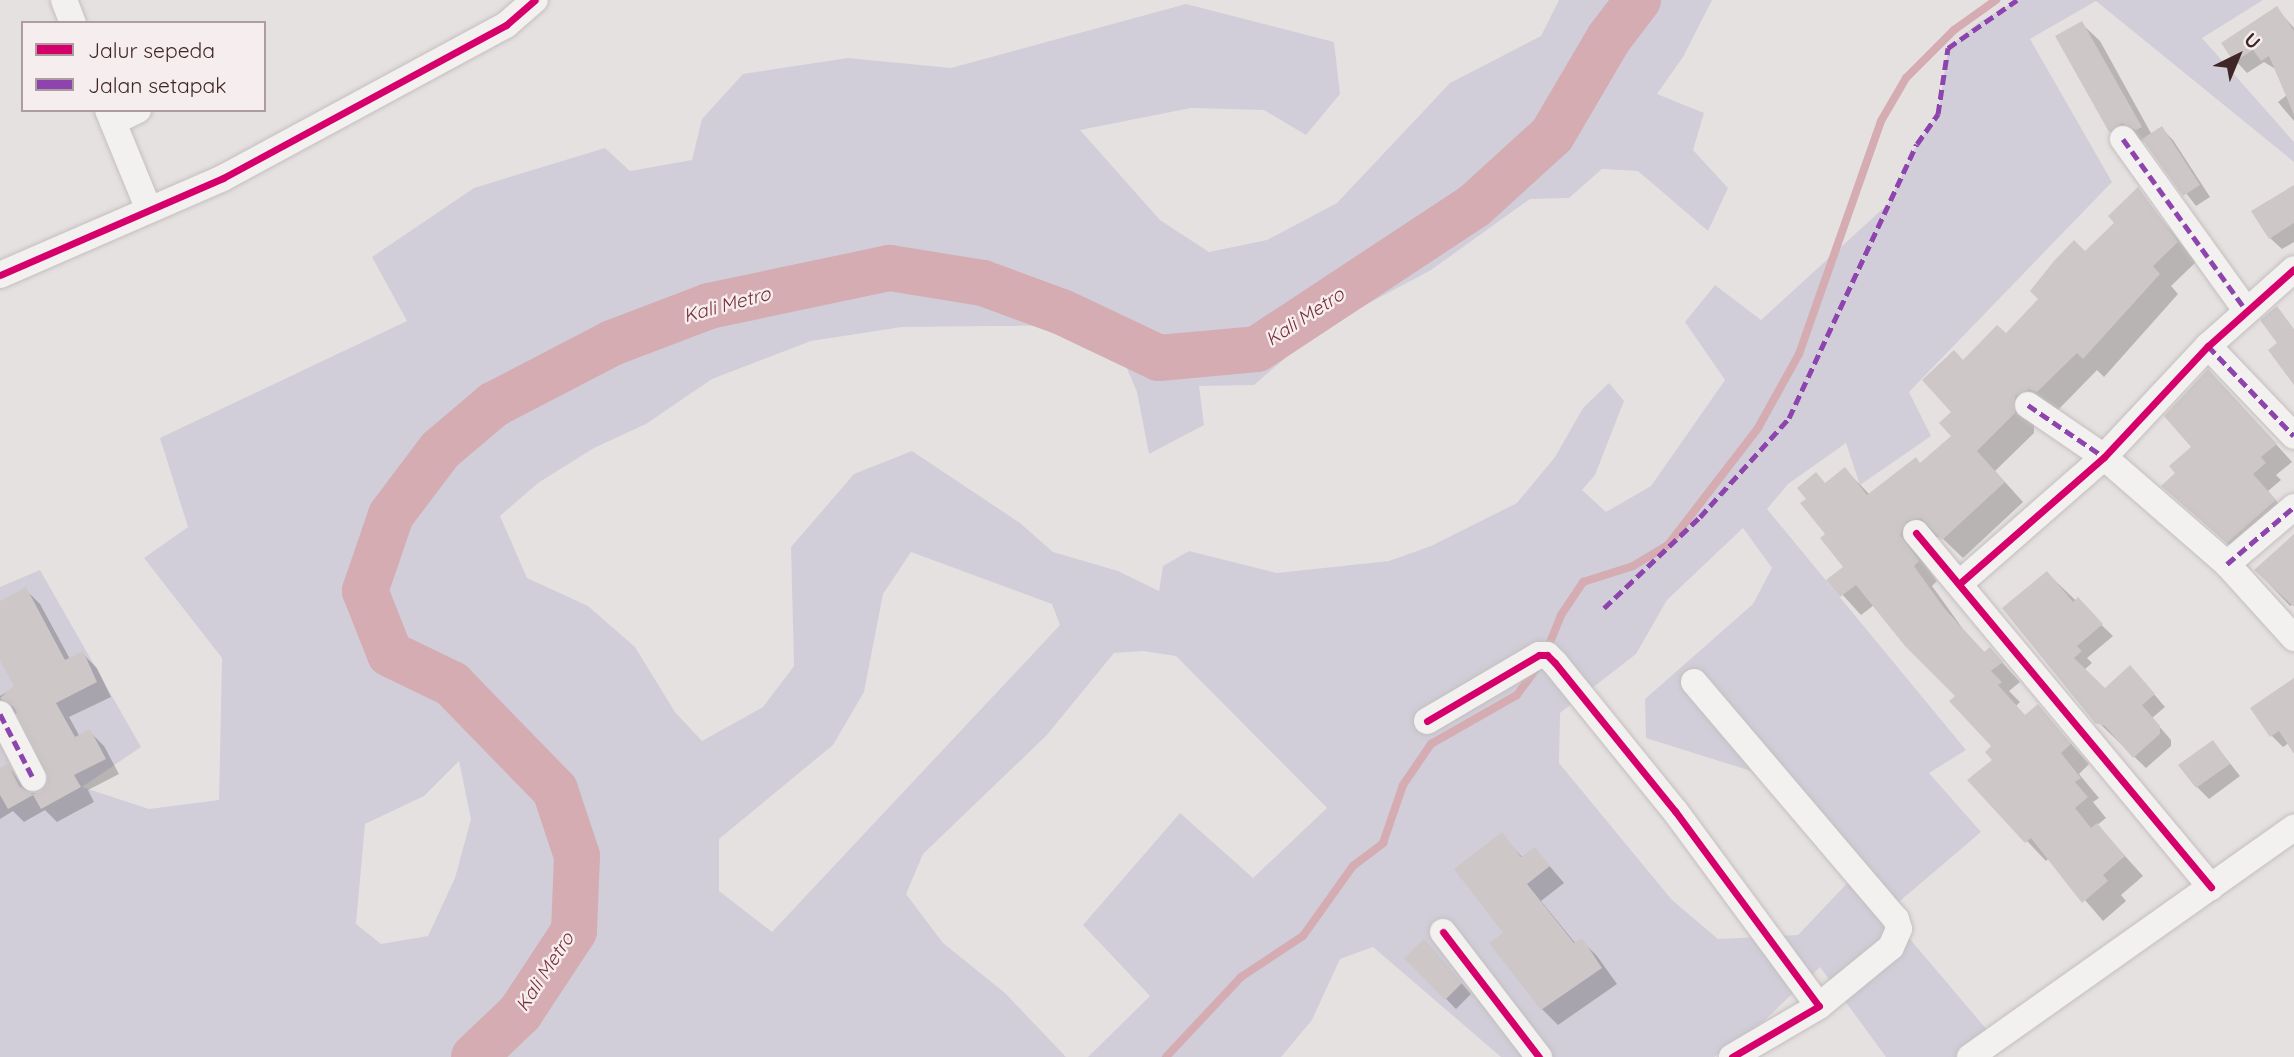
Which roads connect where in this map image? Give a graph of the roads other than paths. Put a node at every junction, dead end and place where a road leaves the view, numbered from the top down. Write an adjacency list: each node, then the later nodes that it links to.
1 (64, 0): 3 (street)
2 (536, 0): 7 (street)
3 (72, 21)
4 (129, 112): 5 (street)
5 (111, 116): 7 (street)
6 (2123, 139): 10 (street)
7 (149, 210): 9 (street)
8 (2294, 269): 10 (street)
9 (0, 275)
10 (2246, 310): 11 (street)
11 (2208, 346): 13 (street); 14 (street)
12 (2028, 405): 14 (street)
13 (2294, 436)
14 (2104, 457): 17 (street); 18 (street)
15 (2294, 507): 17 (street)
16 (1916, 533): 18 (street)
17 (2227, 564): 19 (street)
18 (1959, 584): 25 (street)
19 (2294, 638)
20 (1694, 682): 27 (street)
21 (0, 714): 23 (street)
22 (1427, 721): 27 (street)
23 (33, 778)
24 (2294, 828): 25 (street)
25 (2211, 887): 30 (street)
26 (1443, 932): 28 (street)
27 (1819, 1006): 29 (street)
28 (1539, 1057)
29 (1732, 1057)
30 (1970, 1057)

